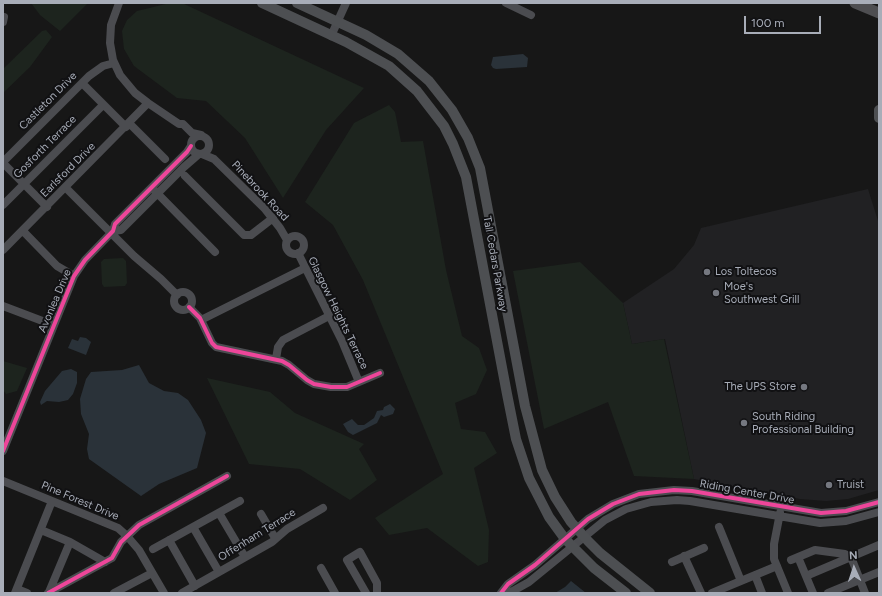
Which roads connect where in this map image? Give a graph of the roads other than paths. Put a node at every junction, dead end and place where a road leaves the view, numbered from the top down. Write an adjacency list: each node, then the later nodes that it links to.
1 (119, 3): 11 (street)
2 (262, 3): 10 (main road, Tall Cedars Parkway)
3 (297, 3): 9 (main road, Tall Cedars Parkway)
4 (346, 3): 9 (street)
5 (506, 3): 8 (street)
6 (855, 3): 7 (highway)
7 (879, 13)
8 (530, 14)
9 (337, 22): 10 (street); 62 (main road, Tall Cedars Parkway)
10 (331, 36): 67 (main road, Tall Cedars Parkway)
11 (114, 63): 12 (street, Castleton Drive); 13 (street)
12 (82, 83): 14 (street); 25 (street, Castleton Drive)
13 (148, 103): 17 (street); 18 (street, Earlsford Drive)
14 (103, 105): 18 (street); 27 (street, Gosforth Terrace)
15 (879, 110): 16 (main road)
16 (879, 118)
17 (178, 124): 19 (street); 20 (street)
18 (128, 125): 23 (street); 28 (street, Earlsford Drive)
19 (201, 135): 20 (street); 21 (street)
20 (191, 145): 22 (street); 29 (street, Avonlea Drive)
21 (210, 146): 22 (street); 24 (street, Pinebrook Road)
22 (201, 154): 24 (street, Pinebrook Road); 29 (street, Avonlea Drive)
23 (165, 159)
24 (214, 159): 32 (street, Pinebrook Road)
25 (3, 162): 27 (street)
26 (186, 176): 32 (street)
27 (24, 184): 30 (street, Gosforth Terrace); 31 (street)
28 (66, 188): 31 (street, Earlsford Drive); 34 (street)
29 (154, 190): 34 (street, Avonlea Drive); 37 (street)
30 (3, 205)
31 (47, 207): 33 (street, Earlsford Drive)
32 (273, 218): 35 (street, Pinebrook Road)
33 (23, 231): 36 (street, Earlsford Drive); 40 (street)
34 (112, 232): 40 (street, Avonlea Drive); 43 (street)
35 (287, 240): 38 (street); 38 (street)
36 (3, 250)
37 (216, 252)
38 (298, 253): 39 (street, Glasgow Heights Terrace)
39 (305, 268): 42 (street, Glasgow Heights Terrace); 43 (street)
40 (74, 276): 44 (street, Avonlea Drive)
41 (3, 306): 44 (street)
42 (329, 316): 45 (street); 47 (street, Glasgow Heights Terrace)
43 (201, 320): 45 (street)
44 (53, 325): 48 (street, Avonlea Drive)
45 (276, 359): 47 (street)
46 (380, 373): 47 (street)
47 (359, 382)
48 (3, 452)
49 (226, 476): 64 (street)
50 (3, 481): 52 (street, Pine Forest Drive)
51 (240, 500): 56 (street)
52 (52, 501): 63 (street); 64 (street, Pine Forest Drive)
53 (879, 502): 54 (street, Riding Center Drive)
54 (780, 507): 59 (street); 62 (street, Riding Center Drive)
55 (323, 508): 66 (street, Offenham Terrace)
56 (219, 512): 60 (street); 75 (street)
57 (879, 512): 59 (street, Riding Center Drive)
58 (261, 514): 66 (street)
59 (779, 517): 65 (street, Riding Center Drive); 79 (street)
60 (193, 527): 68 (street); 81 (street)
61 (719, 527): 87 (street)
62 (577, 528): 65 (main road, Tall Cedars Parkway); 67 (street, Riding Center Drive)
63 (41, 530): 69 (street); 89 (street)
64 (127, 536): 77 (street); 83 (street, Pine Forest Drive)
65 (584, 536): 71 (street, Riding Center Drive); 101 (main road, Tall Cedars Parkway)
66 (275, 538): 75 (street, Offenham Terrace)
67 (565, 539): 71 (main road, Tall Cedars Parkway); 91 (street, Riding Center Drive)
68 (169, 540): 73 (street); 88 (street)
69 (70, 542): 77 (street); 93 (street)
70 (879, 545): 76 (street)
71 (572, 547): 91 (street, Riding Center Drive); 100 (main road, Tall Cedars Parkway)
72 (704, 548): 74 (street)
73 (153, 549)
74 (684, 556): 78 (street); 102 (street)
75 (245, 557): 81 (street, Offenham Terrace)
76 (851, 557): 85 (street); 85 (street); 86 (street)
77 (105, 562): 93 (street)
78 (672, 562)
79 (777, 566): 84 (street); 105 (street)
80 (321, 568): 97 (street)
81 (219, 572): 88 (street, Offenham Terrace)
82 (879, 572): 86 (street)
83 (152, 573): 94 (street); 95 (street, Pine Forest Drive)
84 (755, 576): 87 (street); 104 (street)
85 (806, 576): 106 (street)
86 (860, 580): 107 (street); 108 (street)
87 (741, 581): 90 (street)
88 (194, 586): 96 (street, Offenham Terrace)
89 (16, 591): 92 (street)
90 (723, 591): 103 (street)
91 (502, 592)
92 (27, 593)
93 (48, 593)
94 (114, 593)
95 (164, 593)
96 (182, 593)
97 (335, 593)
98 (366, 593): 99 (street)
99 (377, 593)
100 (626, 593)
101 (650, 593)
102 (701, 593)
103 (712, 593)
104 (762, 593)
105 (788, 593)
106 (813, 593)
107 (828, 593)
108 (865, 593)

